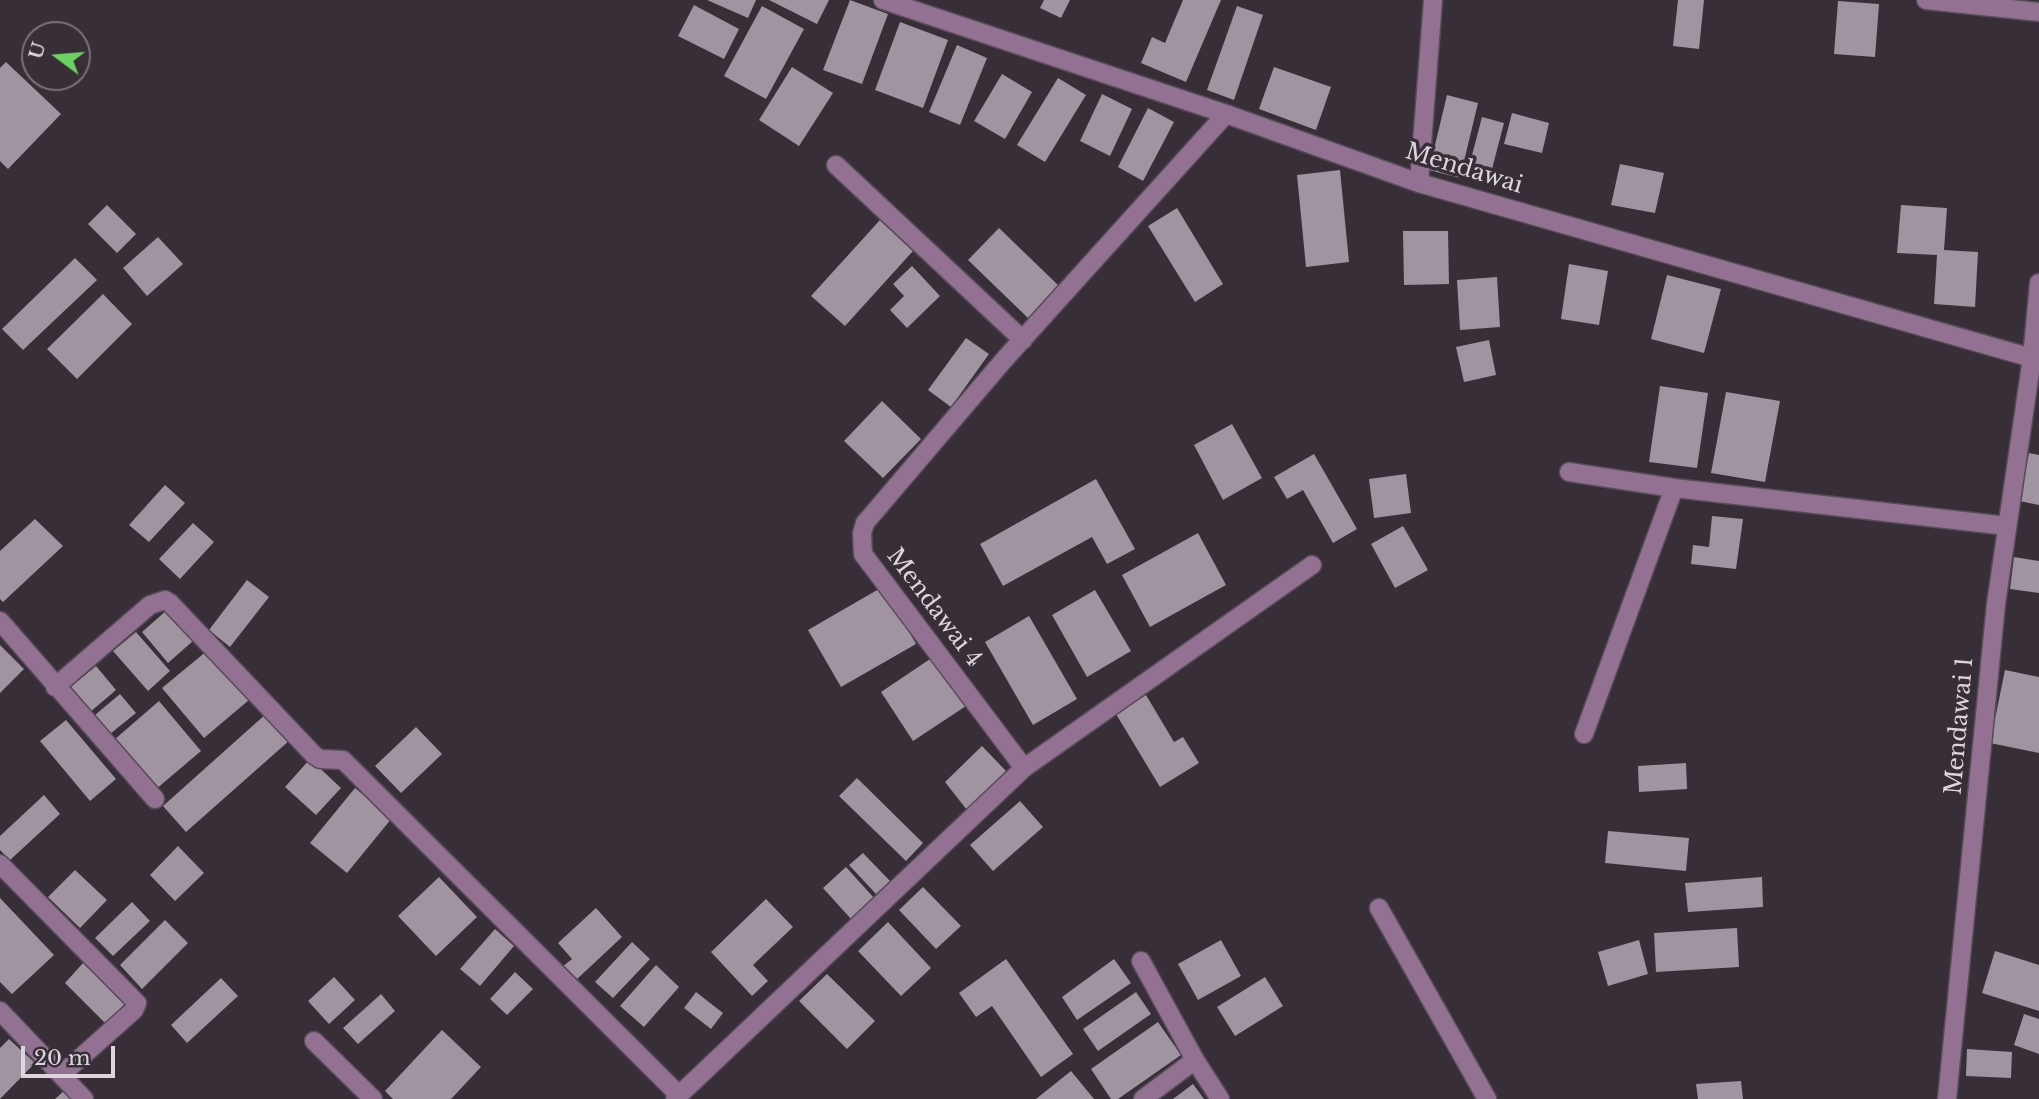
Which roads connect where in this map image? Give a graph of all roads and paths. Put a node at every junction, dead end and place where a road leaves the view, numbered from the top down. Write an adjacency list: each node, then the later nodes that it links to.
1 (883, 0): 5 (street, Mendawai)
2 (1433, 0): 7 (street)
3 (1926, 0): 4 (street)
4 (2039, 12)
5 (1226, 114): 7 (street, Mendawai); 9 (street, Mendawai 4)
6 (836, 164): 9 (street)
7 (1419, 183): 10 (street, Mendawai)
8 (2039, 283): 10 (street, Mendawai 1)
9 (1023, 340): 18 (street, Mendawai 4)
10 (2035, 359): 13 (street, Mendawai 1)
11 (1569, 472): 12 (street)
12 (1674, 488): 13 (street); 17 (street)
13 (2007, 526): 33 (street, Mendawai 1)
14 (1312, 565): 18 (street)
15 (0, 621): 16 (street)
16 (55, 687): 19 (street); 27 (street)
17 (1584, 734)
18 (1024, 768): 27 (street)
19 (155, 799)
20 (0, 864): 26 (street)
21 (1379, 908): 32 (street)
22 (1141, 961): 25 (street)
23 (0, 1011): 26 (street)
24 (314, 1041): 29 (street)
25 (1195, 1060): 30 (street); 31 (street)
26 (61, 1075): 28 (street)
27 (677, 1097)
28 (84, 1099)
29 (373, 1099)
30 (1143, 1099)
31 (1220, 1099)
32 (1487, 1099)
33 (1947, 1099)

